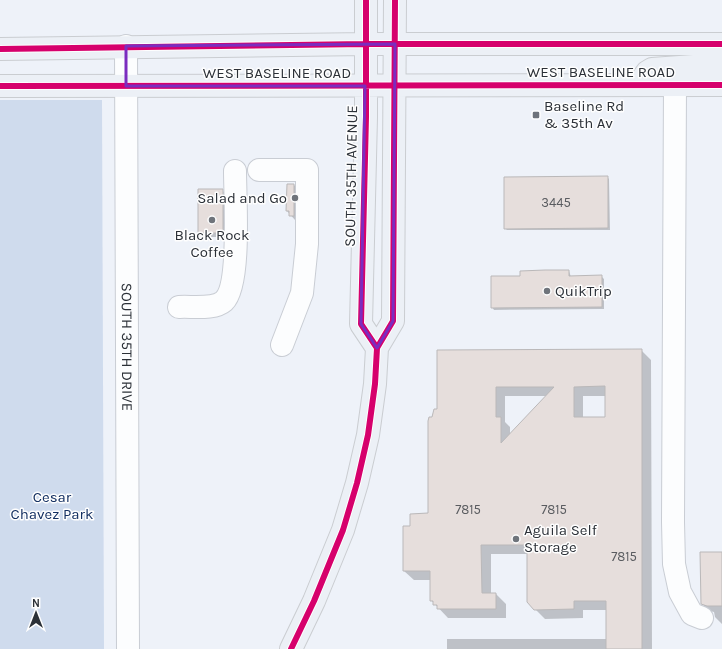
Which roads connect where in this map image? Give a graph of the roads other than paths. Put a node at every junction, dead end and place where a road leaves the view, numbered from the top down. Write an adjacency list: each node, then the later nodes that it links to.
1 (366, 0): 3 (main road, SOUTH 35TH AVENUE)
2 (395, 0): 4 (main road)
3 (366, 44): 4 (main road, WEST BASELINE ROAD); 6 (main road, WEST BASELINE ROAD); 14 (main road, SOUTH 35TH AVENUE)
4 (395, 44): 5 (main road, WEST BASELINE ROAD); 15 (main road)
5 (722, 44)
6 (126, 46): 7 (main road); 13 (street, SOUTH 35TH DRIVE)
7 (0, 48)
8 (722, 64): 9 (main road)
9 (638, 85): 10 (main road, WEST BASELINE ROAD); 15 (main road, WEST BASELINE ROAD)
10 (675, 85): 11 (main road, WEST BASELINE ROAD); 21 (street)
11 (722, 85)
12 (0, 86): 13 (main road, WEST BASELINE ROAD)
13 (126, 86): 14 (main road, WEST BASELINE ROAD); 22 (street, SOUTH 35TH DRIVE)
14 (366, 86): 15 (main road, WEST BASELINE ROAD); 20 (main road, SOUTH 35TH AVENUE)
15 (395, 86): 20 (main road)
16 (259, 170): 19 (street)
17 (235, 171): 18 (street)
18 (179, 307)
19 (282, 345)
20 (377, 348): 23 (main road)
21 (702, 618)
22 (128, 649)
23 (291, 649)

